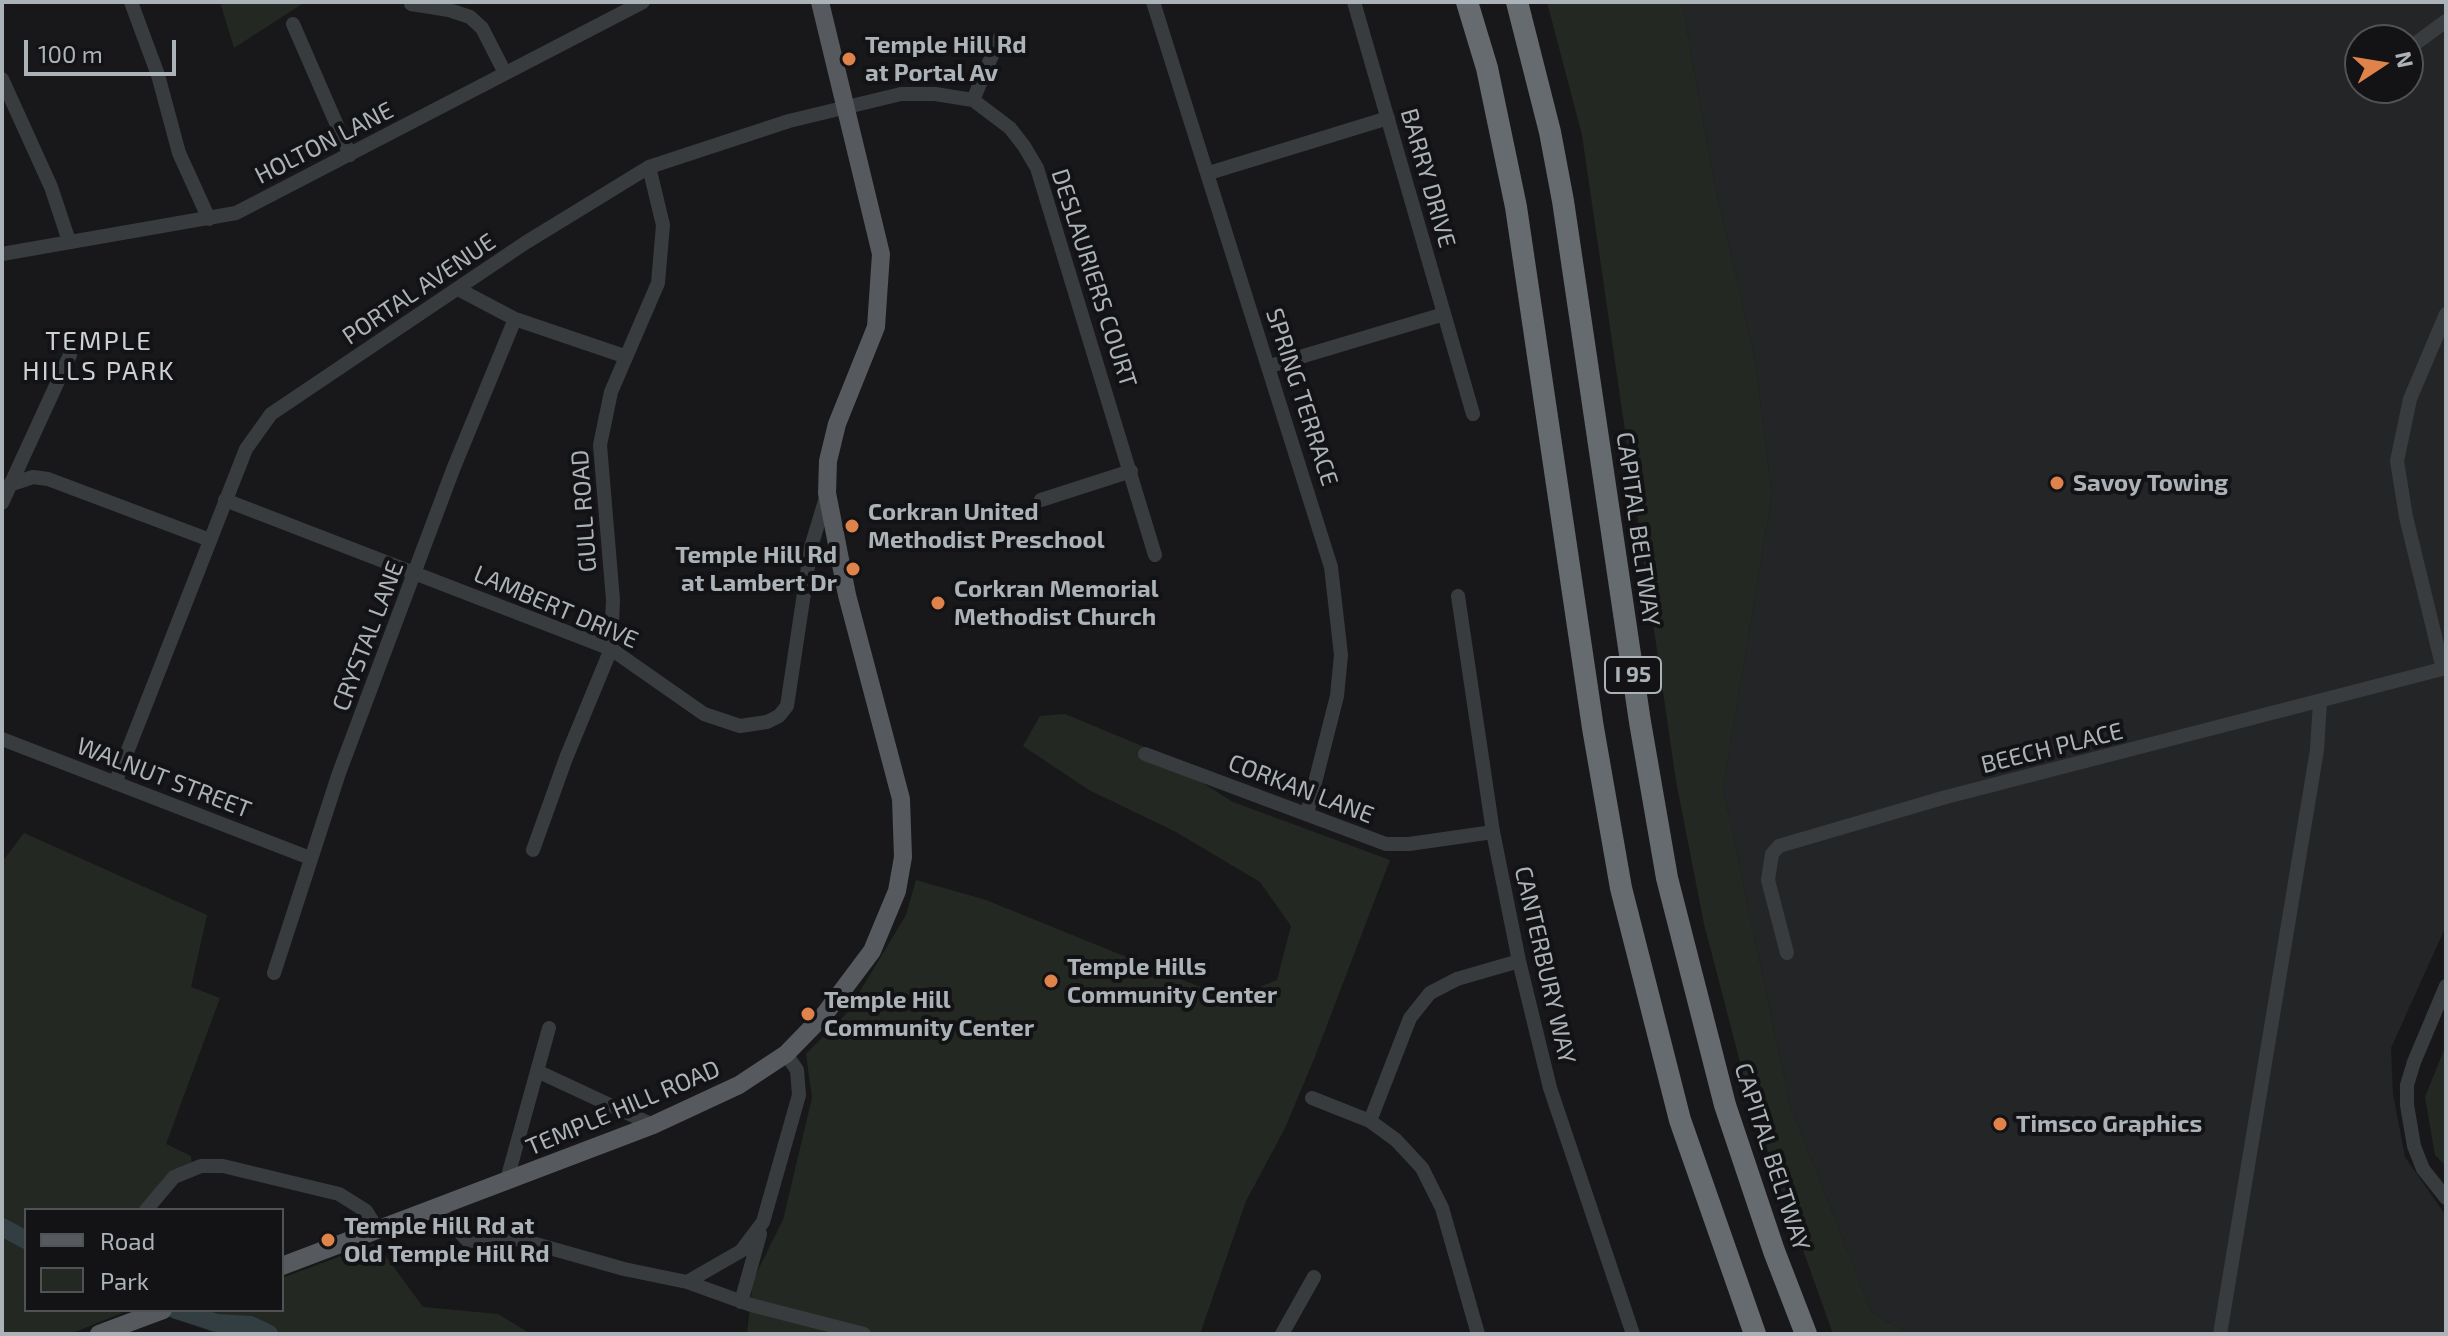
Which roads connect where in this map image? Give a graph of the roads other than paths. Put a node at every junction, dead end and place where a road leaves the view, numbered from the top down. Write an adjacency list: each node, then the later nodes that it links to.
1 (131, 2): 21 (street)
2 (643, 2): 13 (street, HOLTON LANE)
3 (1153, 2): 20 (street, SPRING TERRACE)
4 (1354, 2): 17 (street, BARRY DRIVE)
5 (1467, 2): 78 (highway, I 95)
6 (1517, 2): 79 (highway, CAPITAL BELTWAY / I 95)
7 (411, 4): 13 (street)
8 (823, 8): 16 (main road, TEMPLE HILL ROAD)
9 (2446, 21): 11 (street)
10 (293, 24): 18 (street)
11 (2424, 37)
12 (999, 39): 15 (street)
13 (505, 73): 18 (street, HOLTON LANE)
14 (2, 79): 22 (street)
15 (973, 100): 16 (street, PORTAL AVENUE); 32 (street, DESLAURIERS COURT)
16 (845, 107): 19 (street, PORTAL AVENUE); 34 (main road, TEMPLE HILL ROAD)
17 (1388, 118): 20 (street); 25 (street, BARRY DRIVE)
18 (350, 155): 21 (street, HOLTON LANE)
19 (649, 167): 24 (street, PORTAL AVENUE); 29 (street, GULL ROAD)
20 (1209, 173): 30 (street, SPRING TERRACE)
21 (209, 219): 22 (street, HOLTON LANE)
22 (69, 241): 23 (street, HOLTON LANE)
23 (2, 254)
24 (460, 290): 27 (street); 35 (street, PORTAL AVENUE)
25 (1444, 314): 30 (street); 31 (street, BARRY DRIVE)
26 (2446, 314): 43 (street)
27 (515, 319): 29 (street); 40 (street, CRYSTAL LANE)
28 (70, 355): 33 (street)
29 (624, 356): 42 (street, GULL ROAD)
30 (1270, 366): 48 (street, SPRING TERRACE)
31 (1473, 414)
32 (1131, 471): 36 (street); 39 (street, DESLAURIERS COURT)
33 (9, 485): 37 (street); 38 (street)
34 (827, 493): 42 (street, LAMBERT DRIVE); 57 (main road, TEMPLE HILL ROAD)
35 (225, 500): 38 (street, PORTAL AVENUE); 40 (street, LAMBERT DRIVE)
36 (1041, 500)
37 (2, 503)
38 (210, 540): 47 (street, PORTAL AVENUE)
39 (1155, 555)
40 (416, 573): 42 (street, LAMBERT DRIVE); 51 (street, CRYSTAL LANE)
41 (1458, 596): 49 (street, CANTERBURY WAY)
42 (611, 649): 50 (street, GULL ROAD)
43 (2445, 668): 44 (street, BEECH PLACE)
44 (2320, 702): 52 (street, BEECH PLACE); 80 (street)
45 (2, 739): 47 (street, WALNUT STREET)
46 (1145, 754): 48 (street, CORKAN LANE)
47 (115, 783): 51 (street, WALNUT STREET)
48 (1307, 814): 49 (street, CORKAN LANE)
49 (1493, 832): 53 (street, CANTERBURY WAY)
50 (533, 850)
51 (310, 858): 54 (street, CRYSTAL LANE)
52 (1787, 953)
53 (1519, 961): 60 (street); 77 (street, CANTERBURY WAY)
54 (274, 973)
55 (2446, 986): 63 (street)
56 (549, 1028): 58 (street)
57 (786, 1054): 61 (main road, TEMPLE HILL ROAD); 66 (street)
58 (539, 1072): 61 (street); 62 (street)
59 (1312, 1098): 60 (street)
60 (1370, 1121): 76 (street)
61 (653, 1125): 62 (main road, TEMPLE HILL ROAD)
62 (506, 1183): 65 (main road, TEMPLE HILL ROAD)
63 (2446, 1198)
64 (148, 1208): 67 (street)
65 (437, 1208): 67 (main road, TEMPLE HILL ROAD); 70 (street)
66 (763, 1222): 70 (street); 71 (street)
67 (378, 1230): 68 (main road, TEMPLE HILL ROAD)
68 (284, 1265)
69 (1314, 1277): 75 (street)
70 (687, 1282): 71 (street)
71 (741, 1302): 74 (street)
72 (157, 1312): 73 (main road)
73 (99, 1334)
74 (864, 1334)
75 (1282, 1334)
76 (1478, 1334)
77 (1633, 1334)
78 (1755, 1334)
79 (1806, 1334)
80 (2220, 1334)

